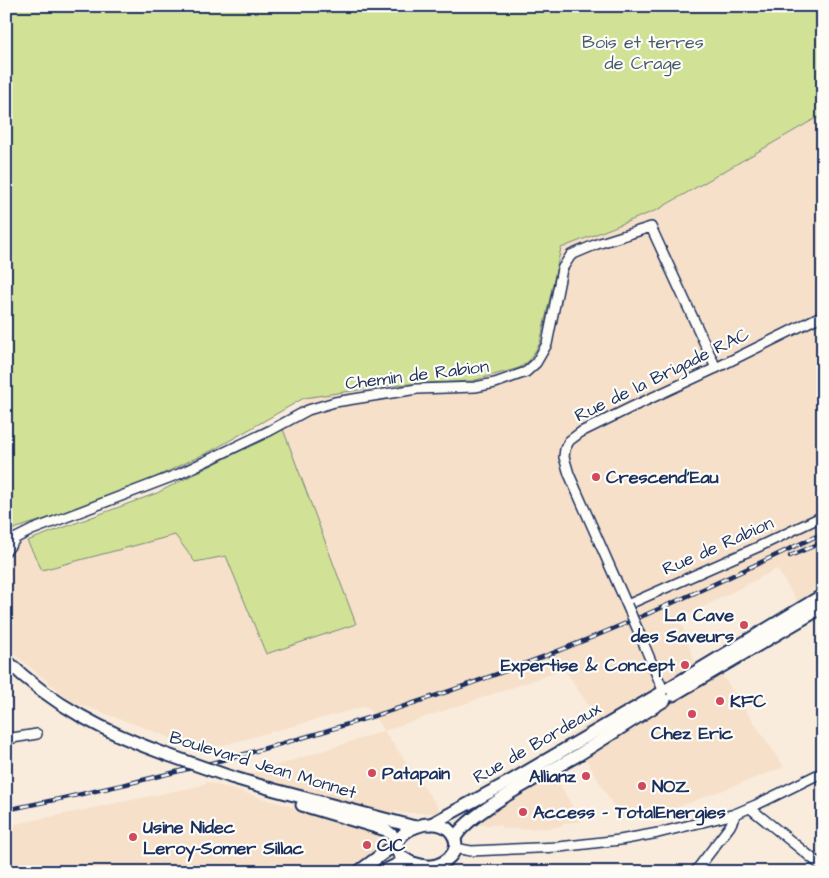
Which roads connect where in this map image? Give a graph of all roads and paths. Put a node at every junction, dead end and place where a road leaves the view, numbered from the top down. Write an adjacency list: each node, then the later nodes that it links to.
1 (823, 315): 2 (street, Rue de la Brigade RAC)
2 (716, 368): 4 (street, Chemin de Rabion); 6 (street, Rue de la Brigade RAC)
3 (823, 516): 6 (street, Rue de Rabion)
4 (6, 551)
5 (823, 595): 10 (main road, Rue de Bordeaux)
6 (627, 605): 10 (street, bridge)
7 (823, 607): 10 (main road, Rue de Bordeaux)
8 (6, 660): 13 (main road, Boulevard Jean Monnet)
9 (6, 669): 13 (main road)
10 (666, 693): 18 (main road, Rue de Bordeaux); 21 (main road, Rue de Bordeaux)
11 (37, 734): 12 (street)
12 (6, 739)
13 (162, 756): 15 (main road)
14 (823, 772): 16 (street)
15 (226, 778): 19 (main road, Boulevard Jean Monnet); 20 (main road)
16 (750, 808): 17 (street); 23 (street)
17 (735, 814): 21 (street); 28 (street)
18 (431, 824): 19 (main road); 21 (main road)
19 (414, 827): 20 (main road)
20 (398, 842): 22 (main road); 25 (main road)
21 (455, 843): 24 (main road)
22 (409, 862): 24 (main road); 26 (main road); 27 (main road)
23 (823, 866)
24 (442, 867)
25 (358, 872)
26 (382, 872)
27 (420, 872)
28 (695, 872)

